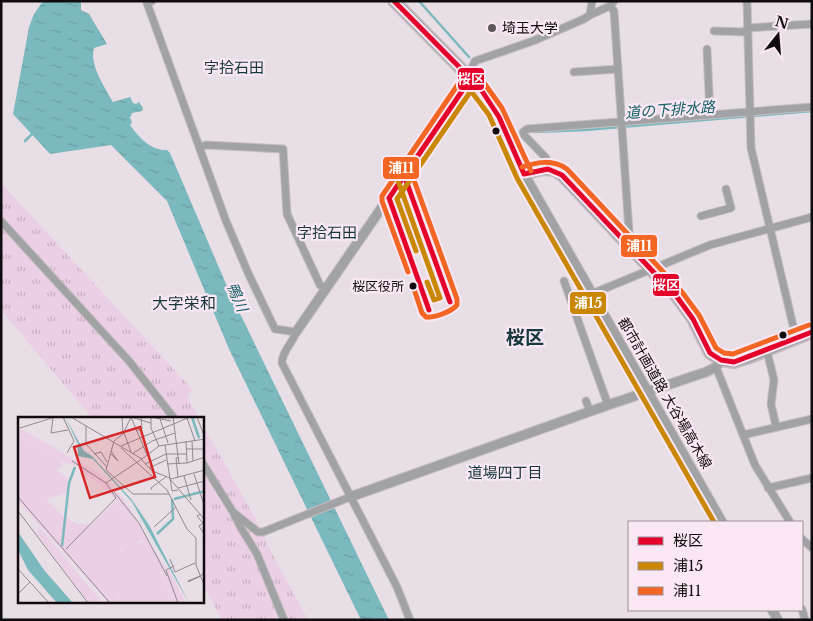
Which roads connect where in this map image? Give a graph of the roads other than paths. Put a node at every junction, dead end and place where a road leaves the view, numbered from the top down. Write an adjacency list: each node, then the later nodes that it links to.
1 (152, 1): 18 (street)
2 (394, 1): 13 (main road)
3 (592, 1): 6 (street)
4 (747, 1): 8 (street)
5 (612, 3): 6 (street); 11 (street)
6 (590, 16): 13 (street)
7 (812, 24): 8 (street)
8 (747, 30): 9 (street); 15 (street)
9 (714, 31)
10 (707, 49): 16 (street)
11 (618, 69): 12 (street); 17 (street)
12 (574, 72)
13 (471, 78): 20 (main road); 29 (street)
14 (812, 107): 15 (street)
15 (749, 112): 16 (street); 25 (street)
16 (710, 116): 17 (street)
17 (622, 122): 19 (street); 26 (street)
18 (199, 147): 29 (street); 32 (street)
19 (548, 169): 20 (main road); 26 (main road)
20 (524, 174): 30 (street, 都市計画道路 大谷場高木線)
21 (726, 189): 22 (street)
22 (702, 216)
23 (812, 216): 25 (street)
24 (1, 221): 41 (street)
25 (770, 228): 27 (street); 34 (street)
26 (630, 248): 27 (main road)
27 (651, 269): 30 (street); 36 (main road)
28 (564, 281): 31 (street)
29 (325, 289): 32 (street)
30 (593, 295): 31 (street); 37 (street, 都市計画道路 大谷場高木線)
31 (572, 302): 39 (street)
32 (296, 332): 48 (street)
33 (812, 332): 34 (main road)
34 (796, 338): 35 (main road)
35 (767, 351): 36 (main road); 43 (street)
36 (718, 364): 37 (street); 44 (street)
37 (648, 392): 39 (street); 50 (street, 都市計画道路 大谷場高木線)
38 (586, 401): 40 (street)
39 (608, 405): 40 (street)
40 (590, 411): 48 (street)
41 (173, 417)
42 (812, 419): 43 (street)
43 (776, 426): 44 (street)
44 (743, 435): 47 (street)
45 (204, 465): 49 (street)
46 (812, 478): 47 (street)
47 (768, 488): 51 (street)
48 (349, 497): 49 (street); 55 (street)
49 (233, 512): 54 (street)
50 (721, 521)
51 (789, 521)
52 (803, 542): 53 (street)
53 (812, 548)
54 (284, 620)
55 (410, 620)

